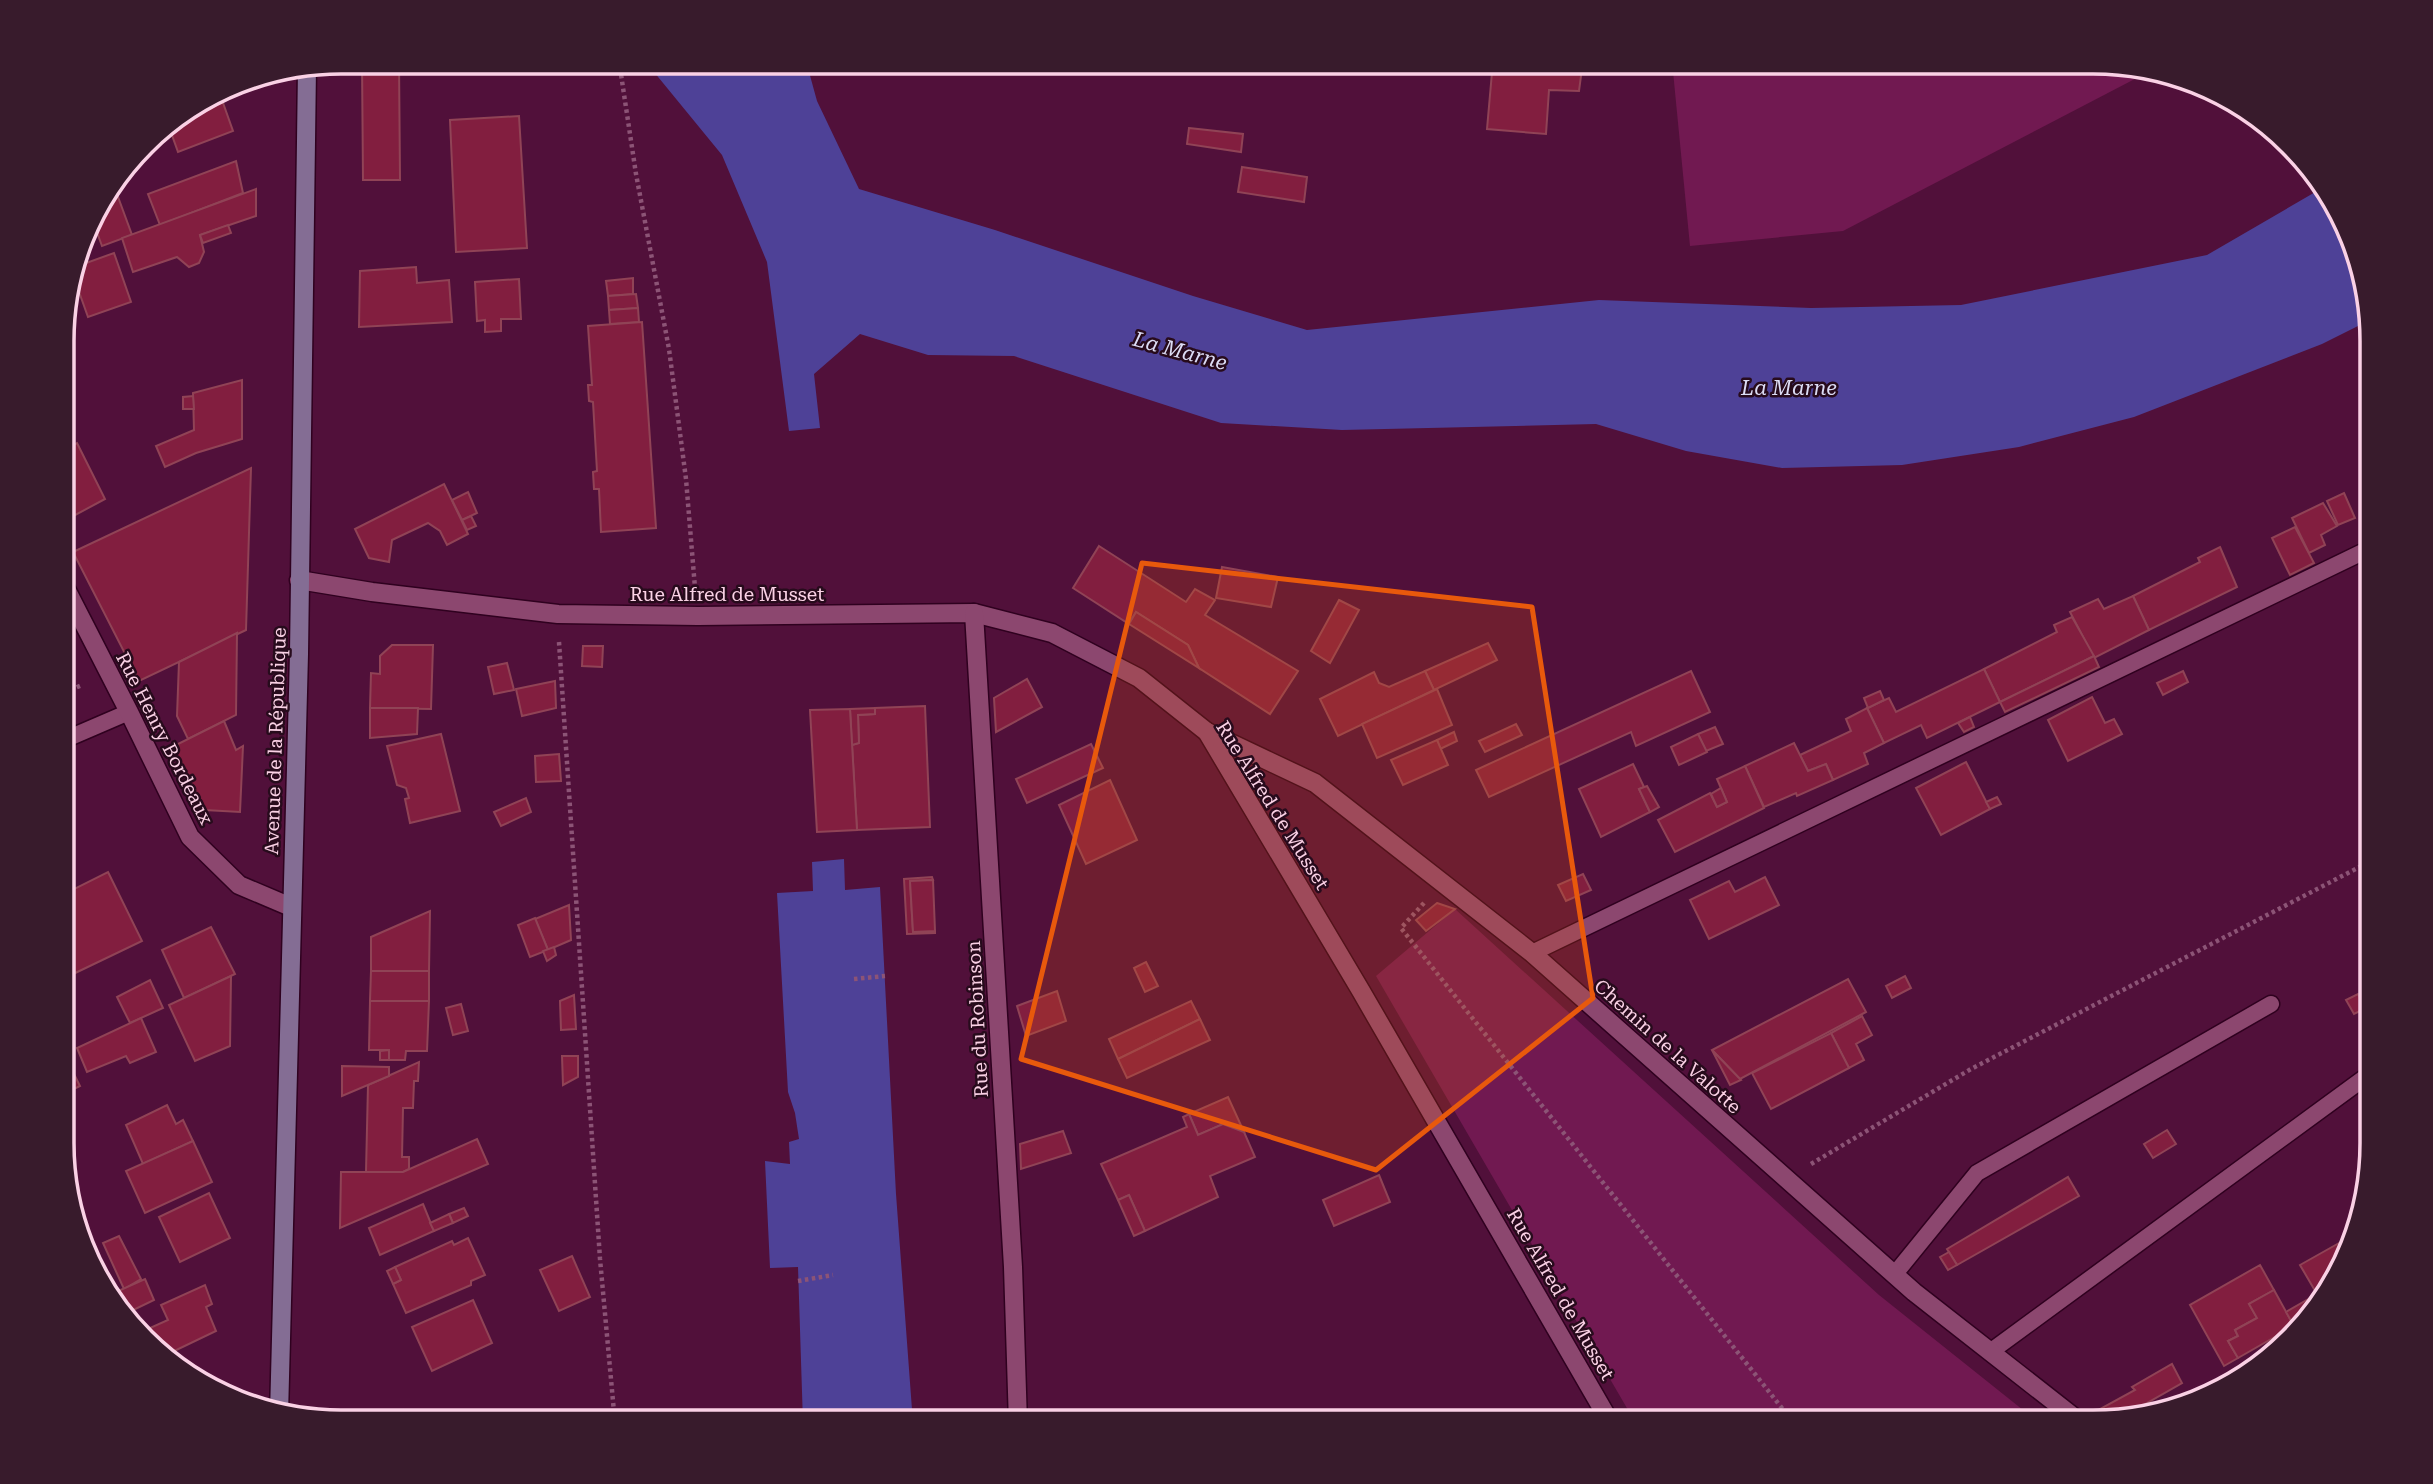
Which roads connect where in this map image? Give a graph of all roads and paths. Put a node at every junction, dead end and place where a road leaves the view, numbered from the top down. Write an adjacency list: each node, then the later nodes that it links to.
1 (621, 74): 8 (path)
2 (307, 76): 4 (main road, Avenue de la République)
3 (2360, 553): 15 (lane)
4 (299, 580): 7 (street, Rue Alfred de Musset); 14 (main road, Avenue de la République)
5 (74, 604): 9 (street, Rue Henry Bordeaux)
6 (975, 613): 8 (street, Rue Alfred de Musset); 10 (street, Rue Alfred de Musset); 27 (street, Rue du Robinson)
7 (558, 614): 8 (street, Rue Alfred de Musset); 26 (path)
8 (698, 617)
9 (129, 712): 11 (lane); 14 (street, Rue Henry Bordeaux)
10 (1206, 732): 13 (street, Chemin de la Valotte); 28 (street, Rue Alfred de Musset)
11 (74, 736)
12 (2360, 867): 20 (path)
13 (1443, 883): 15 (street, Chemin de la Valotte); 29 (path)
14 (291, 907): 25 (main road, Avenue de la République)
15 (1532, 953): 20 (street, Chemin de la Valotte)
16 (885, 976): 17 (path)
17 (854, 979)
18 (2271, 1004): 22 (lane)
19 (2360, 1081): 24 (lane)
20 (1786, 1179): 22 (street, Chemin de la Valotte)
21 (833, 1275): 23 (path)
22 (1894, 1275): 24 (street, Chemin de la Valotte)
23 (798, 1281)
24 (1990, 1352): 30 (street, Chemin de la Valotte)
25 (279, 1403)
26 (614, 1410)
27 (1018, 1410)
28 (1602, 1410)
29 (1783, 1410)
30 (2065, 1410)

